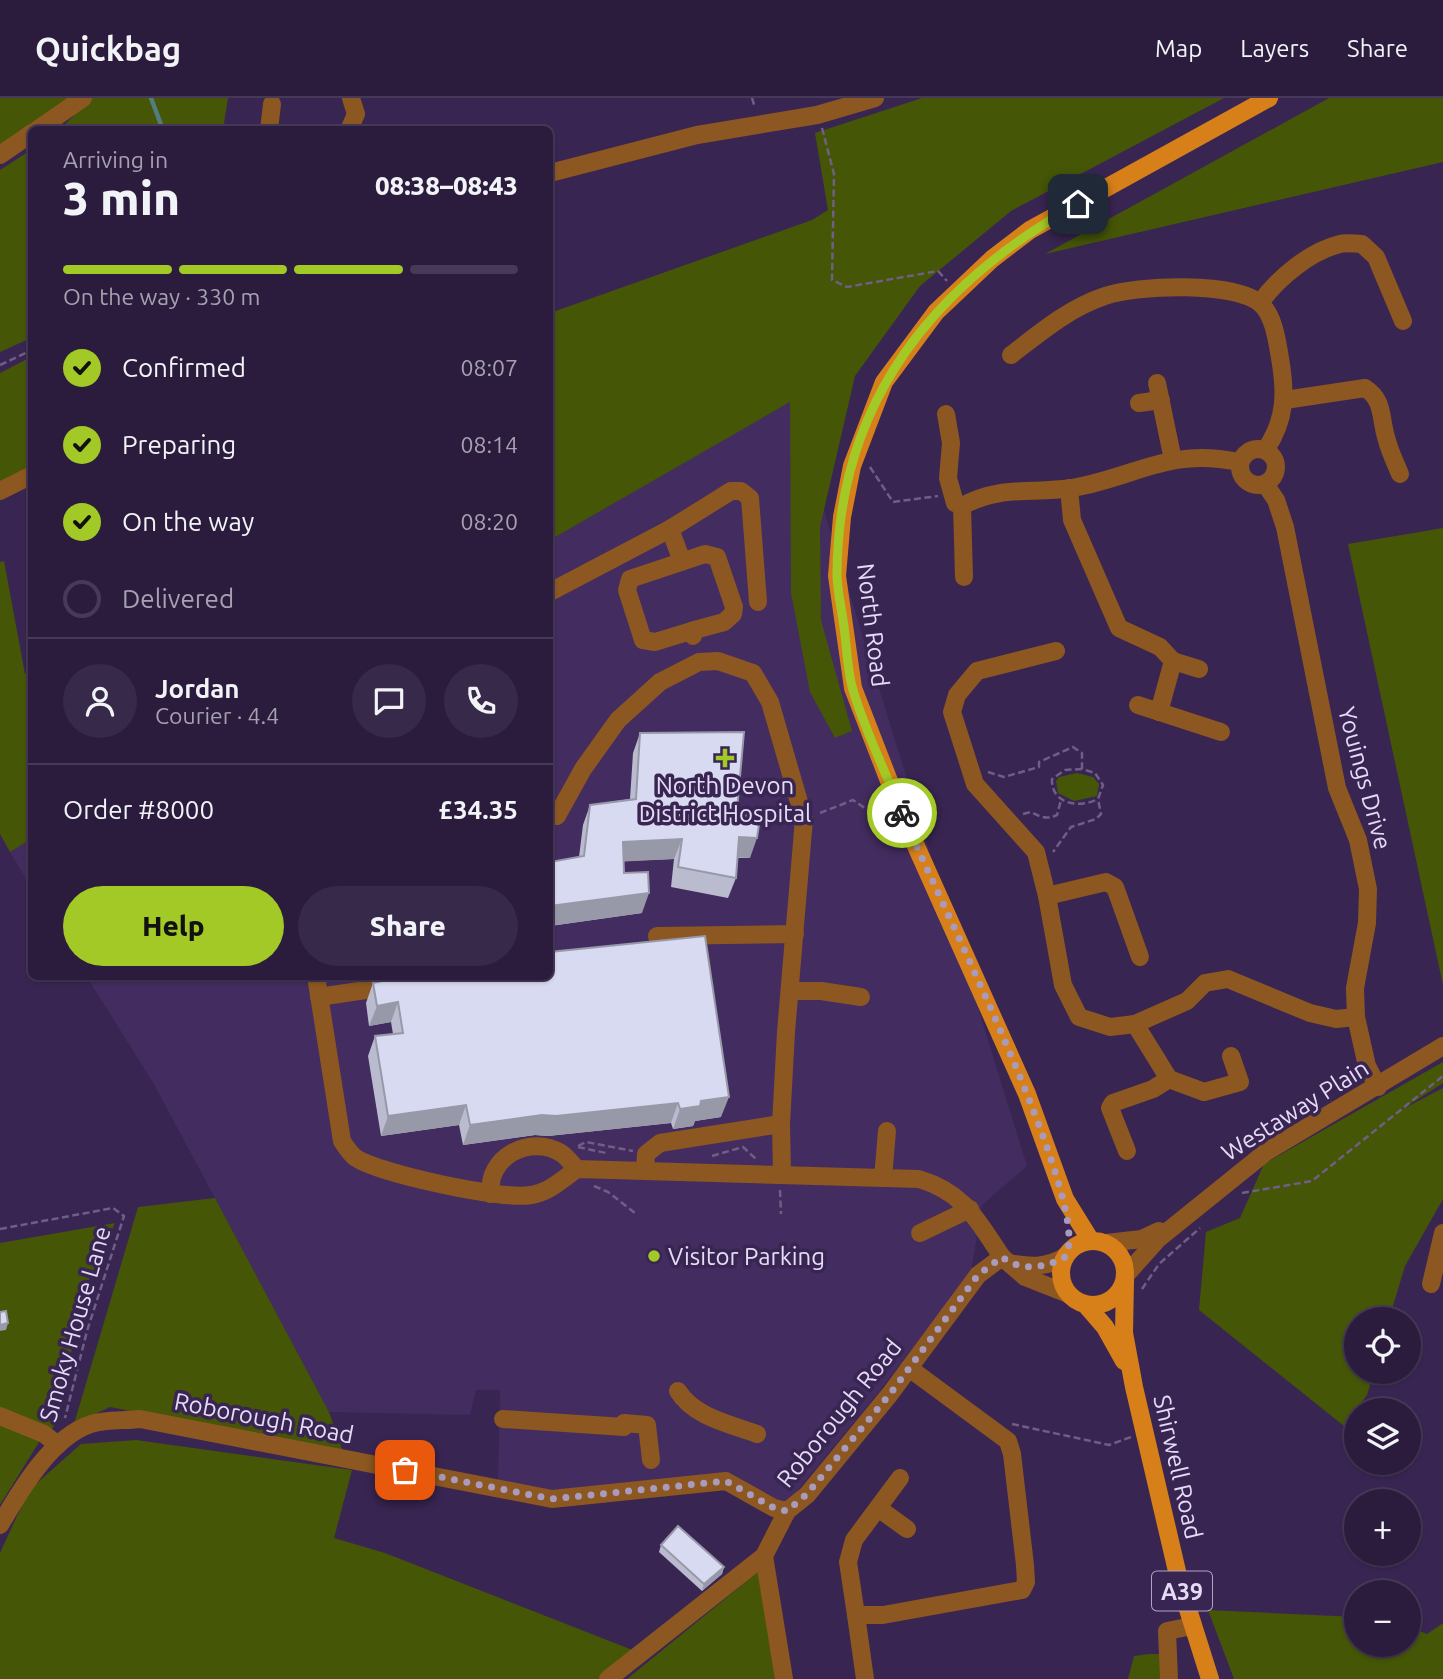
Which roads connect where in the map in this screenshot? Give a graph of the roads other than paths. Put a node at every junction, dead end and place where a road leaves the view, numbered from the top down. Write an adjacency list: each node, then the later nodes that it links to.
1 (83, 98): 6 (street)
2 (352, 98): 8 (street)
3 (875, 98): 11 (street)
4 (1269, 98): 64 (main road, North Road)
5 (272, 104): 7 (street)
6 (43, 126)
7 (270, 126)
8 (351, 126)
9 (28, 136): 10 (street)
10 (0, 155)
11 (553, 172)
12 (1260, 303): 13 (street); 14 (street); 15 (street)
13 (1403, 321)
14 (1012, 355)
15 (1285, 400): 18 (street); 21 (street)
16 (1139, 403): 19 (street)
17 (946, 414): 26 (street)
18 (1266, 449): 20 (street); 23 (street)
19 (1173, 460): 20 (street); 24 (street)
20 (1239, 462): 23 (street)
21 (1399, 474)
22 (28, 477): 25 (street)
23 (1265, 484): 50 (street, Youings Drive)
24 (1069, 488): 26 (street); 34 (street)
25 (0, 491)
26 (957, 500): 29 (street)
27 (670, 529): 28 (street); 30 (street); 31 (street)
28 (682, 561): 32 (street); 32 (street)
29 (964, 577)
30 (553, 590)
31 (758, 602)
32 (692, 634): 35 (street)
33 (1056, 651): 41 (street)
34 (1173, 661): 36 (street); 38 (street)
35 (700, 663): 40 (street); 42 (street)
36 (1199, 669)
37 (1138, 705): 38 (street)
38 (1159, 712): 39 (street)
39 (1221, 732)
40 (556, 816)
41 (1047, 896): 44 (street); 51 (street)
42 (795, 934): 43 (street); 47 (street)
43 (657, 936)
44 (1140, 957)
45 (317, 980): 48 (street)
46 (395, 985): 48 (street)
47 (790, 991): 49 (street); 56 (street)
48 (319, 997): 63 (street)
49 (862, 997)
50 (1356, 1017): 51 (street); 55 (street, Youings Drive)
51 (1135, 1024): 54 (street)
52 (1443, 1046): 55 (street, Westaway Plain)
53 (1231, 1056): 54 (street)
54 (1169, 1079): 58 (street)
55 (1378, 1087): 66 (street, Westaway Plain)
56 (781, 1124): 60 (street); 61 (street)
57 (887, 1131): 62 (street)
58 (1127, 1151)
59 (577, 1169): 60 (street); 63 (street); 63 (street)
60 (645, 1170): 61 (street)
61 (782, 1175): 62 (street)
62 (883, 1178): 65 (street)
63 (491, 1194)
64 (1065, 1199): 69 (main road, North Road); 70 (main road, North Road)
65 (970, 1209): 67 (street); 71 (street)
66 (1178, 1222): 69 (street, Westaway Plain); 72 (street, Westaway Plain)
67 (920, 1233)
68 (1443, 1233): 73 (street)
69 (1098, 1242): 70 (main road); 72 (main road)
70 (1066, 1254): 71 (street); 74 (main road)
71 (1006, 1260): 74 (street); 76 (street, Roborough Road)
72 (1125, 1278): 75 (main road); 77 (main road, Shirwell Road / A39)
73 (1431, 1284)
74 (1068, 1294): 75 (main road)
75 (1086, 1305): 77 (main road, Shirwell Road / A39)
76 (909, 1368): 86 (street, Roborough Road); 90 (street)
77 (1134, 1387): 91 (main road, Shirwell Road / A39)
78 (678, 1391): 81 (street)
79 (0, 1416): 82 (street)
80 (503, 1419): 83 (street)
81 (757, 1434)
82 (58, 1445): 86 (street, Roborough Road); 87 (street)
83 (651, 1460)
84 (900, 1478): 85 (street)
85 (878, 1508): 88 (street); 90 (street)
86 (787, 1511): 89 (street)
87 (0, 1525)
88 (907, 1529)
89 (764, 1556): 92 (street); 93 (street)
90 (856, 1615): 94 (street)
91 (1192, 1626): 95 (street); 96 (main road, Shirwell Road / A39)
92 (608, 1679)
93 (784, 1679)
94 (865, 1679)
95 (1169, 1679)
96 (1210, 1679)

